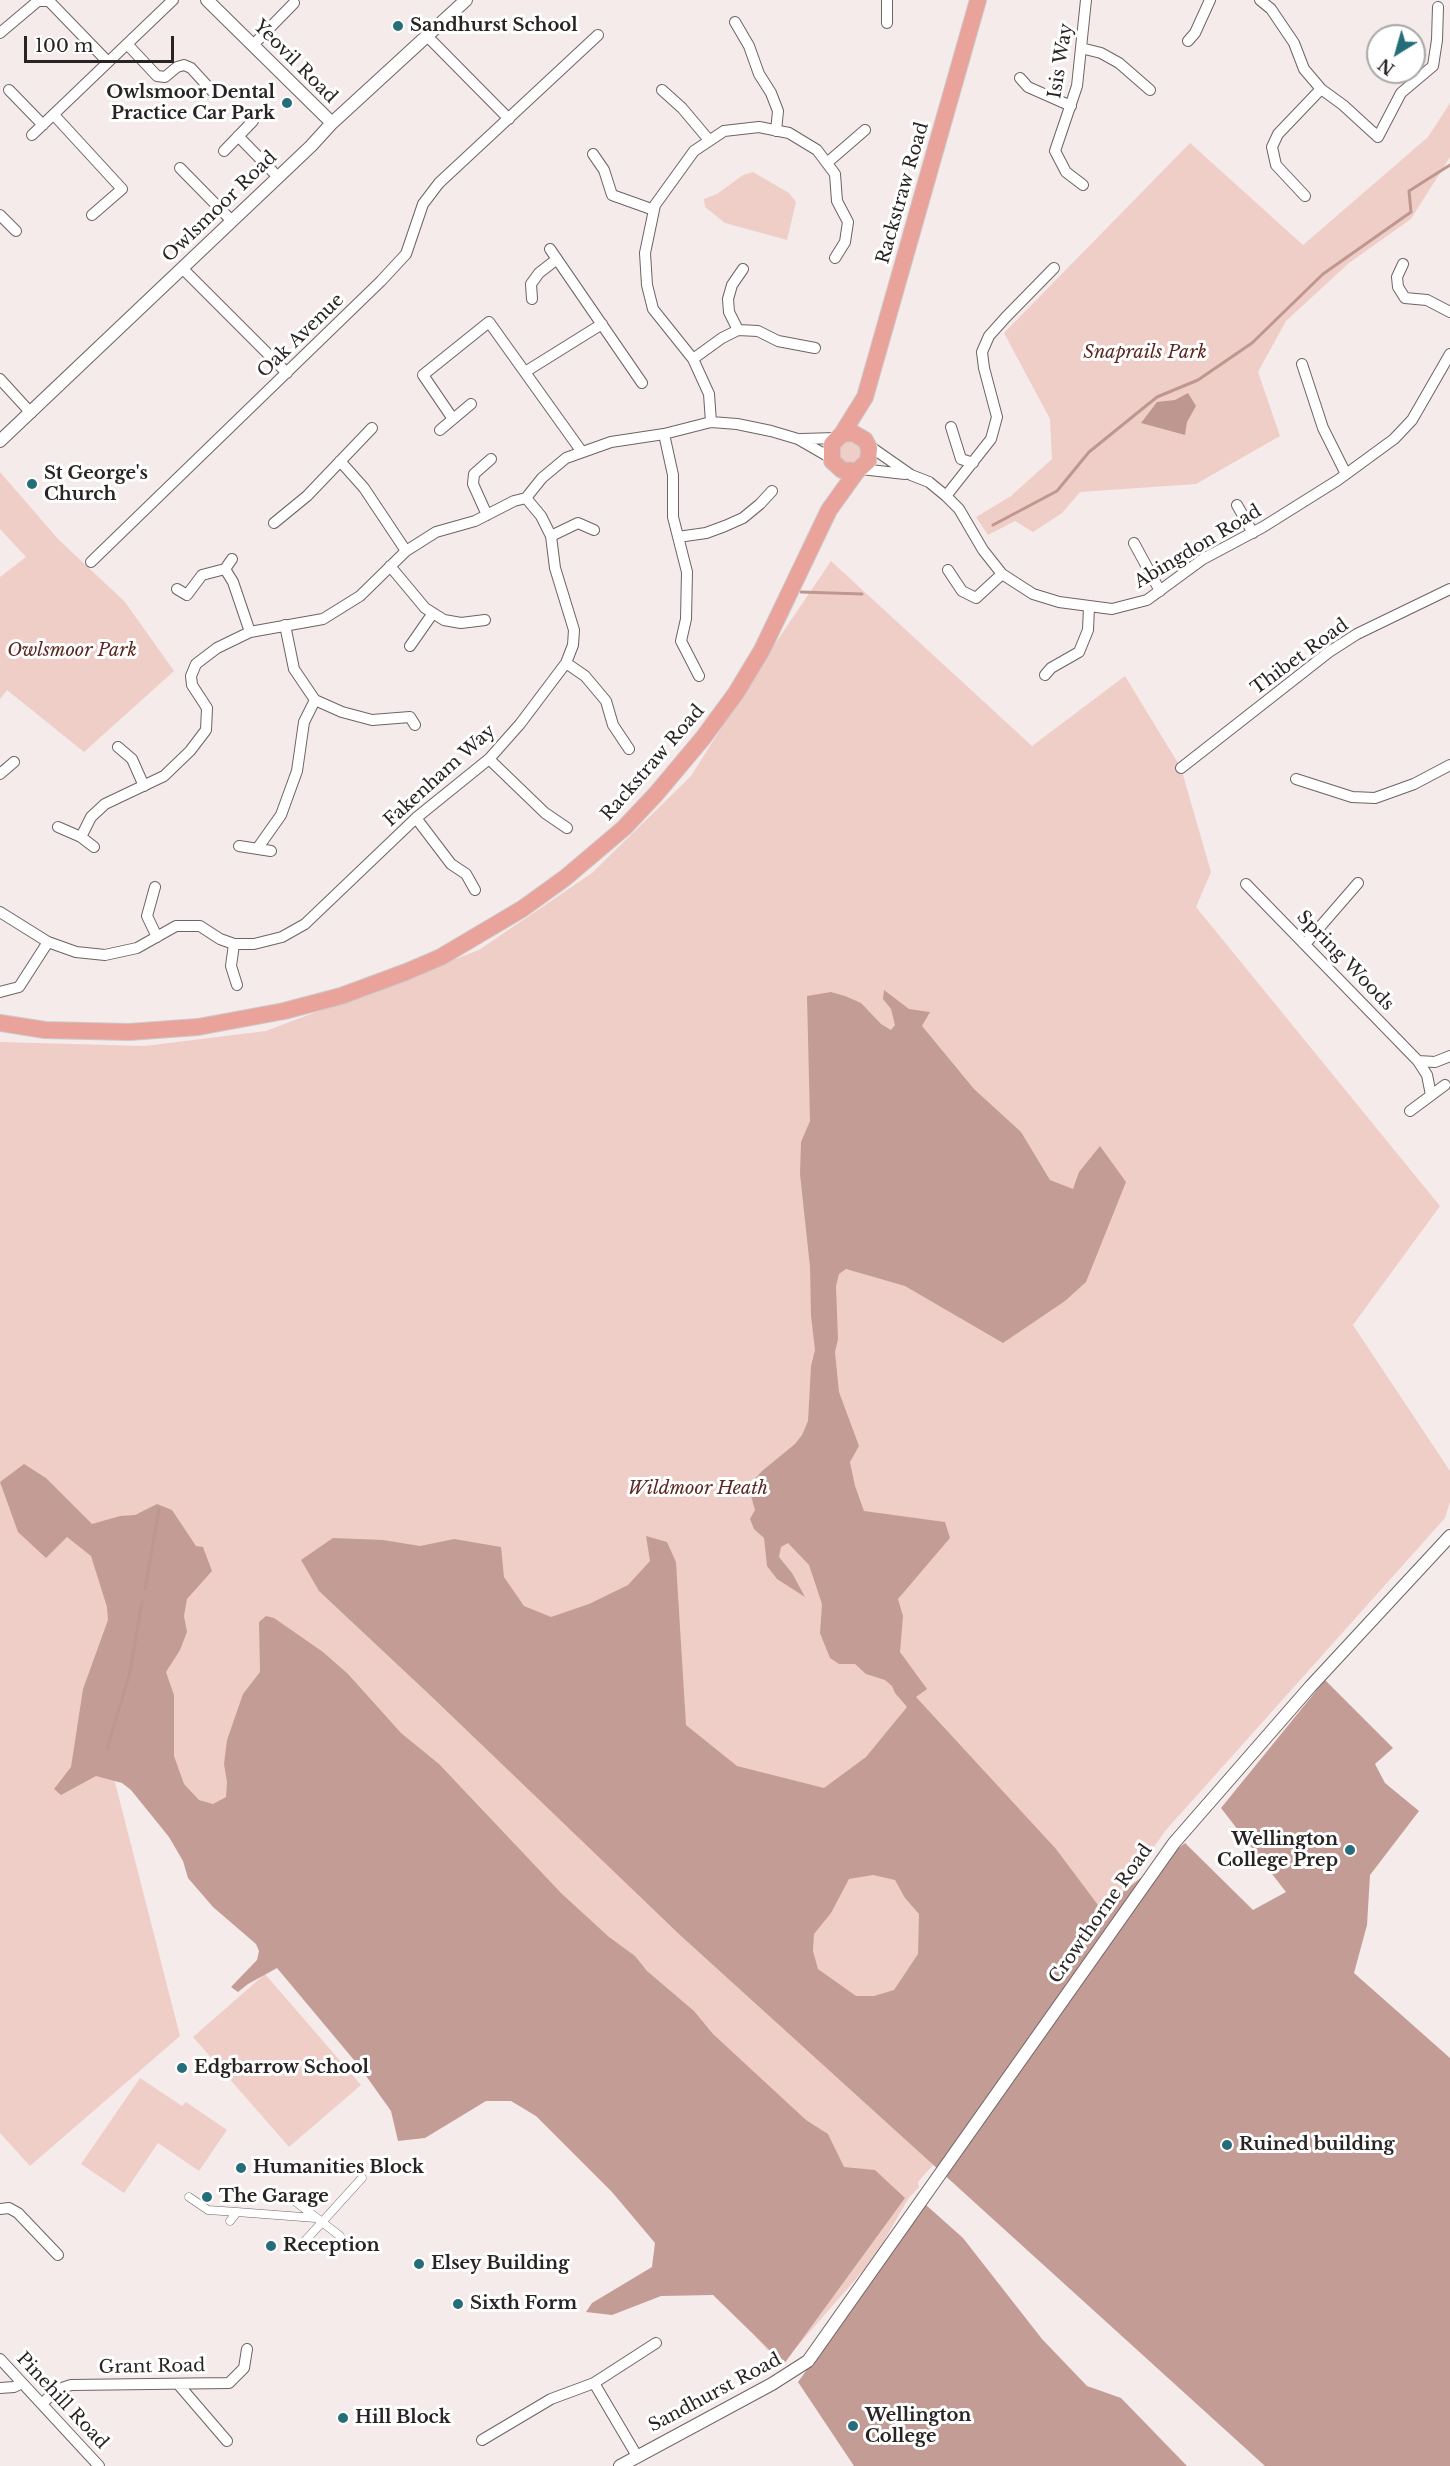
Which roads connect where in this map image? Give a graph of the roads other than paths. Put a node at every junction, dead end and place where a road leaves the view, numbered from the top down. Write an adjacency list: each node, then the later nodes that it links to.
1 (173, 0): 17 (street)
2 (207, 0): 18 (street, Yeovil Road)
3 (466, 0): 15 (street, Owlsmoor Road)
4 (885, 0): 12 (street)
5 (978, 0): 69 (main road, Rackstraw Road)
6 (1086, 0): 19 (street, Isis Way)
7 (1210, 0): 16 (street)
8 (1260, 0): 22 (street)
9 (294, 3): 18 (street)
10 (1438, 7): 22 (street)
11 (735, 22): 34 (street)
12 (887, 23)
13 (0, 33): 20 (street)
14 (598, 35): 29 (street, Oak Avenue)
15 (427, 36): 29 (street); 31 (street, Owlsmoor Road)
16 (1188, 41)
17 (127, 45): 20 (street); 26 (street)
18 (253, 45): 31 (street, Yeovil Road)
19 (1081, 48): 25 (street); 27 (street, Isis Way)
20 (108, 62): 28 (street)
21 (1020, 78): 27 (street)
22 (1321, 89): 44 (street)
23 (9, 90): 32 (street)
24 (662, 90): 37 (street)
25 (1150, 90)
26 (212, 91)
27 (1071, 106): 43 (street, Isis Way)
28 (54, 115): 32 (street); 47 (street)
29 (509, 118): 66 (street, Oak Avenue)
30 (253, 121): 36 (street)
31 (332, 123): 42 (street, Owlsmoor Road)
32 (43, 125): 35 (street)
33 (865, 130): 40 (street)
34 (776, 131): 37 (street); 40 (street)
35 (32, 135)
36 (238, 136): 38 (street); 42 (street)
37 (709, 140): 45 (street)
38 (224, 151)
39 (593, 154): 45 (street)
40 (828, 162): 51 (street)
41 (180, 168): 48 (street)
42 (278, 177): 48 (street, Owlsmoor Road)
43 (1083, 185)
44 (1305, 196)
45 (654, 210): 63 (street)
46 (0, 215): 49 (street)
47 (92, 215)
48 (232, 221): 54 (street, Owlsmoor Road)
49 (16, 231)
50 (550, 249): 52 (street)
51 (835, 258)
52 (557, 259): 57 (street); 59 (street)
53 (1403, 264): 58 (street)
54 (182, 268): 66 (street); 71 (street, Owlsmoor Road)
55 (1054, 268): 86 (street)
56 (744, 269): 60 (street)
57 (532, 299)
58 (1450, 312)
59 (602, 324): 65 (street); 68 (street)
60 (738, 330): 61 (street); 63 (street)
61 (815, 348)
62 (1450, 354): 88 (street, Abingdon Road)
63 (693, 359): 73 (street)
64 (1302, 364): 88 (street)
65 (525, 372): 72 (street); 82 (street)
66 (287, 374): 104 (street, Oak Avenue)
67 (0, 379): 71 (street)
68 (642, 383)
69 (865, 397): 78 (main road, Rackstraw Road); 81 (main road, Rackstraw Road)
70 (471, 404): 72 (street)
71 (31, 413): 80 (street, Owlsmoor Road)
72 (453, 419): 76 (street)
73 (711, 422): 77 (street); 79 (street)
74 (372, 428): 84 (street)
75 (951, 428): 86 (street)
76 (440, 430)
77 (664, 434): 82 (street); 100 (street)
78 (839, 436): 79 (street); 81 (main road); 85 (main road)
79 (798, 439): 85 (street)
80 (0, 441)
81 (867, 442): 87 (main road); 89 (street, Abingdon Road)
82 (582, 452): 92 (street)
83 (491, 459): 95 (street)
84 (340, 461): 96 (street); 102 (street)
85 (832, 461): 87 (main road); 94 (main road, Rackstraw Road)
86 (973, 464): 91 (street)
87 (859, 470): 89 (street, Abingdon Road); 94 (main road, Rackstraw Road)
88 (1346, 474): 98 (street, Abingdon Road)
89 (911, 475): 91 (street, Abingdon Road)
90 (772, 490): 100 (street)
91 (946, 496): 108 (street, Abingdon Road)
92 (526, 498): 95 (street); 99 (street, Fakenham Way)
93 (1237, 505): 98 (street)
94 (829, 510): 151 (main road, Rackstraw Road)
95 (487, 515): 102 (street)
96 (274, 523)
97 (594, 530): 99 (street)
98 (1253, 533): 111 (street, Abingdon Road)
99 (551, 536): 118 (street, Fakenham Way)
100 (678, 537): 120 (street)
101 (1134, 543): 111 (street)
102 (406, 551): 105 (street)
103 (232, 559): 106 (street)
104 (91, 562)
105 (390, 566): 113 (street); 115 (street)
106 (225, 569): 109 (street); 116 (street)
107 (948, 570): 108 (street)
108 (1002, 574): 112 (street, Abingdon Road)
109 (177, 589)
110 (1450, 589): 128 (street, Thibet Road)
111 (1160, 591): 112 (street, Abingdon Road)
112 (1089, 607): 119 (street)
113 (433, 613): 114 (street); 117 (street)
114 (485, 620)
115 (285, 625): 116 (street); 121 (street)
116 (250, 632): 131 (street)
117 (410, 646)
118 (566, 663): 124 (street); 125 (street, Fakenham Way)
119 (1045, 675)
120 (699, 676)
121 (315, 700): 122 (street); 138 (street)
122 (415, 725)
123 (118, 747): 131 (street)
124 (629, 749)
125 (489, 759): 132 (street, Fakenham Way); 134 (street)
126 (14, 762): 129 (street)
127 (1450, 765): 130 (street)
128 (1181, 768)
129 (0, 774)
130 (1296, 778)
131 (144, 786): 135 (street)
132 (416, 818): 143 (street); 148 (street, Fakenham Way)
133 (58, 827): 135 (street)
134 (567, 828)
135 (81, 837): 137 (street)
136 (239, 846): 138 (street)
137 (94, 847)
138 (257, 849): 139 (street)
139 (271, 851)
140 (1358, 883): 147 (street)
141 (1246, 884): 147 (street, Spring Woods)
142 (155, 887): 145 (street)
143 (475, 890)
144 (0, 912): 146 (street)
145 (157, 937): 146 (street); 148 (street)
146 (48, 942): 150 (street)
147 (1306, 943): 153 (street, Spring Woods)
148 (234, 944): 149 (street)
149 (237, 985)
150 (0, 992)
151 (0, 1023)
152 (1450, 1056): 154 (street)
153 (1418, 1061): 154 (street); 155 (street, Spring Woods)
154 (1435, 1062): 155 (street)
155 (1427, 1076): 157 (street, Spring Woods)
156 (1445, 1084): 157 (street)
157 (1431, 1095): 158 (street)
158 (1410, 1111)
159 (1450, 1536): 171 (street, Crowthorne Road)
160 (362, 2178): 165 (street)
161 (287, 2195): 165 (street)
162 (189, 2197): 164 (street)
163 (0, 2209): 169 (street)
164 (237, 2212): 165 (street); 166 (street)
165 (319, 2220): 167 (street); 168 (street)
166 (230, 2221)
167 (340, 2236)
168 (304, 2242)
169 (58, 2255)
170 (656, 2343): 175 (street)
171 (820, 2344): 181 (street, Sandhurst Road)
172 (247, 2349): 176 (street, Grant Road)
173 (0, 2359): 174 (street, Pinehill Road)
174 (22, 2383): 177 (street); 178 (street, Pinehill Road)
175 (594, 2383): 179 (street); 181 (street)
176 (178, 2384): 178 (street, Grant Road); 180 (street)
177 (0, 2388)
178 (42, 2404): 182 (street, Pinehill Road)
179 (482, 2440)
180 (227, 2441)
181 (637, 2456): 183 (street, Sandhurst Road)
182 (99, 2466)
183 (620, 2466)

